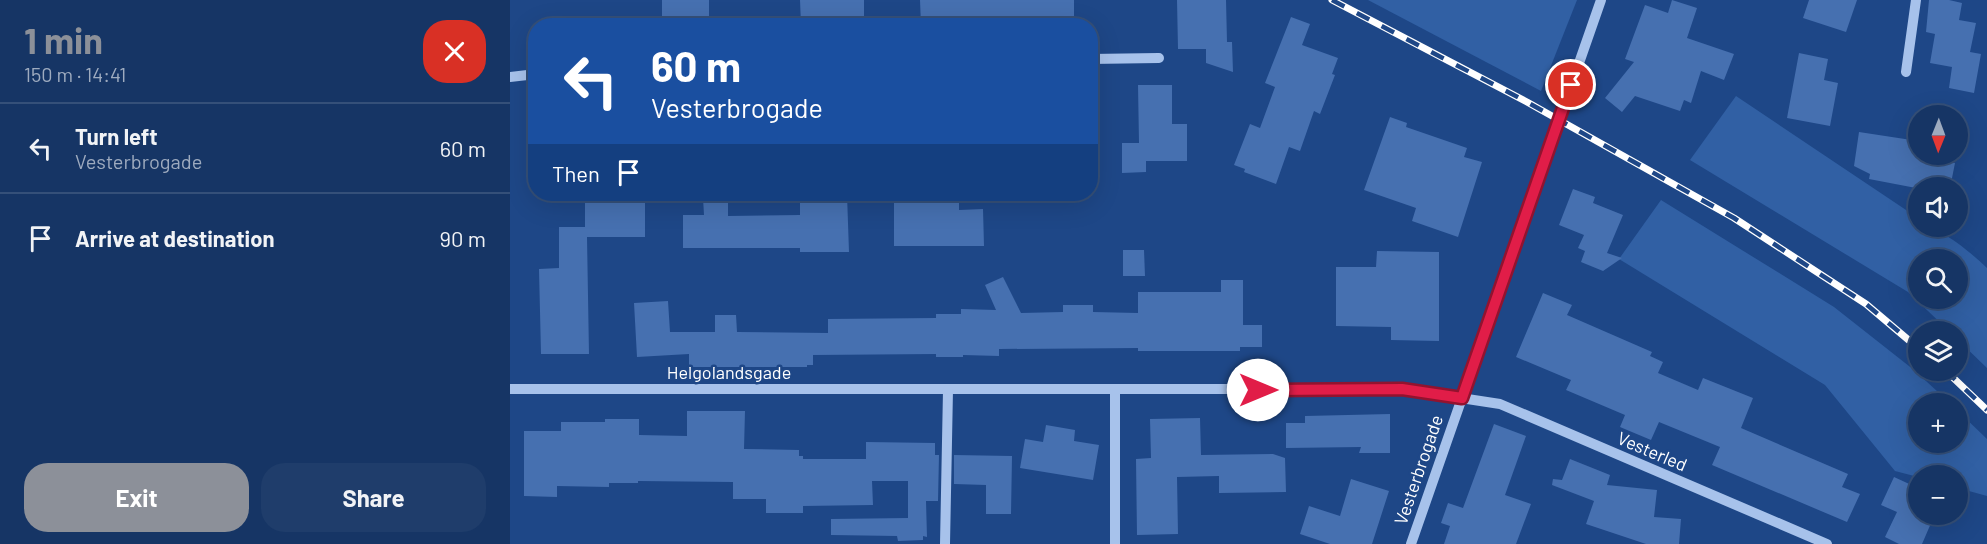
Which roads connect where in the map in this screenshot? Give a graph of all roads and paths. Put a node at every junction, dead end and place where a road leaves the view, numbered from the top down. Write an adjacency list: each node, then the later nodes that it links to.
1 (1601, 0): 11 (street, Vesterbrogade)
2 (1916, 0): 5 (street)
3 (1159, 58): 4 (street)
4 (1098, 59)
5 (1906, 72)
6 (528, 75): 7 (street)
7 (510, 77)
8 (510, 389): 9 (street, Helgolandsgade)
9 (948, 390): 10 (street, Helgolandsgade); 12 (street)
10 (1115, 390): 11 (street, Helgolandsgade); 13 (street)
11 (1462, 398): 14 (street, Vesterbrogade); 15 (street, Vesterled)
12 (945, 544)
13 (1115, 544)
14 (1411, 544)
15 (1827, 544)

